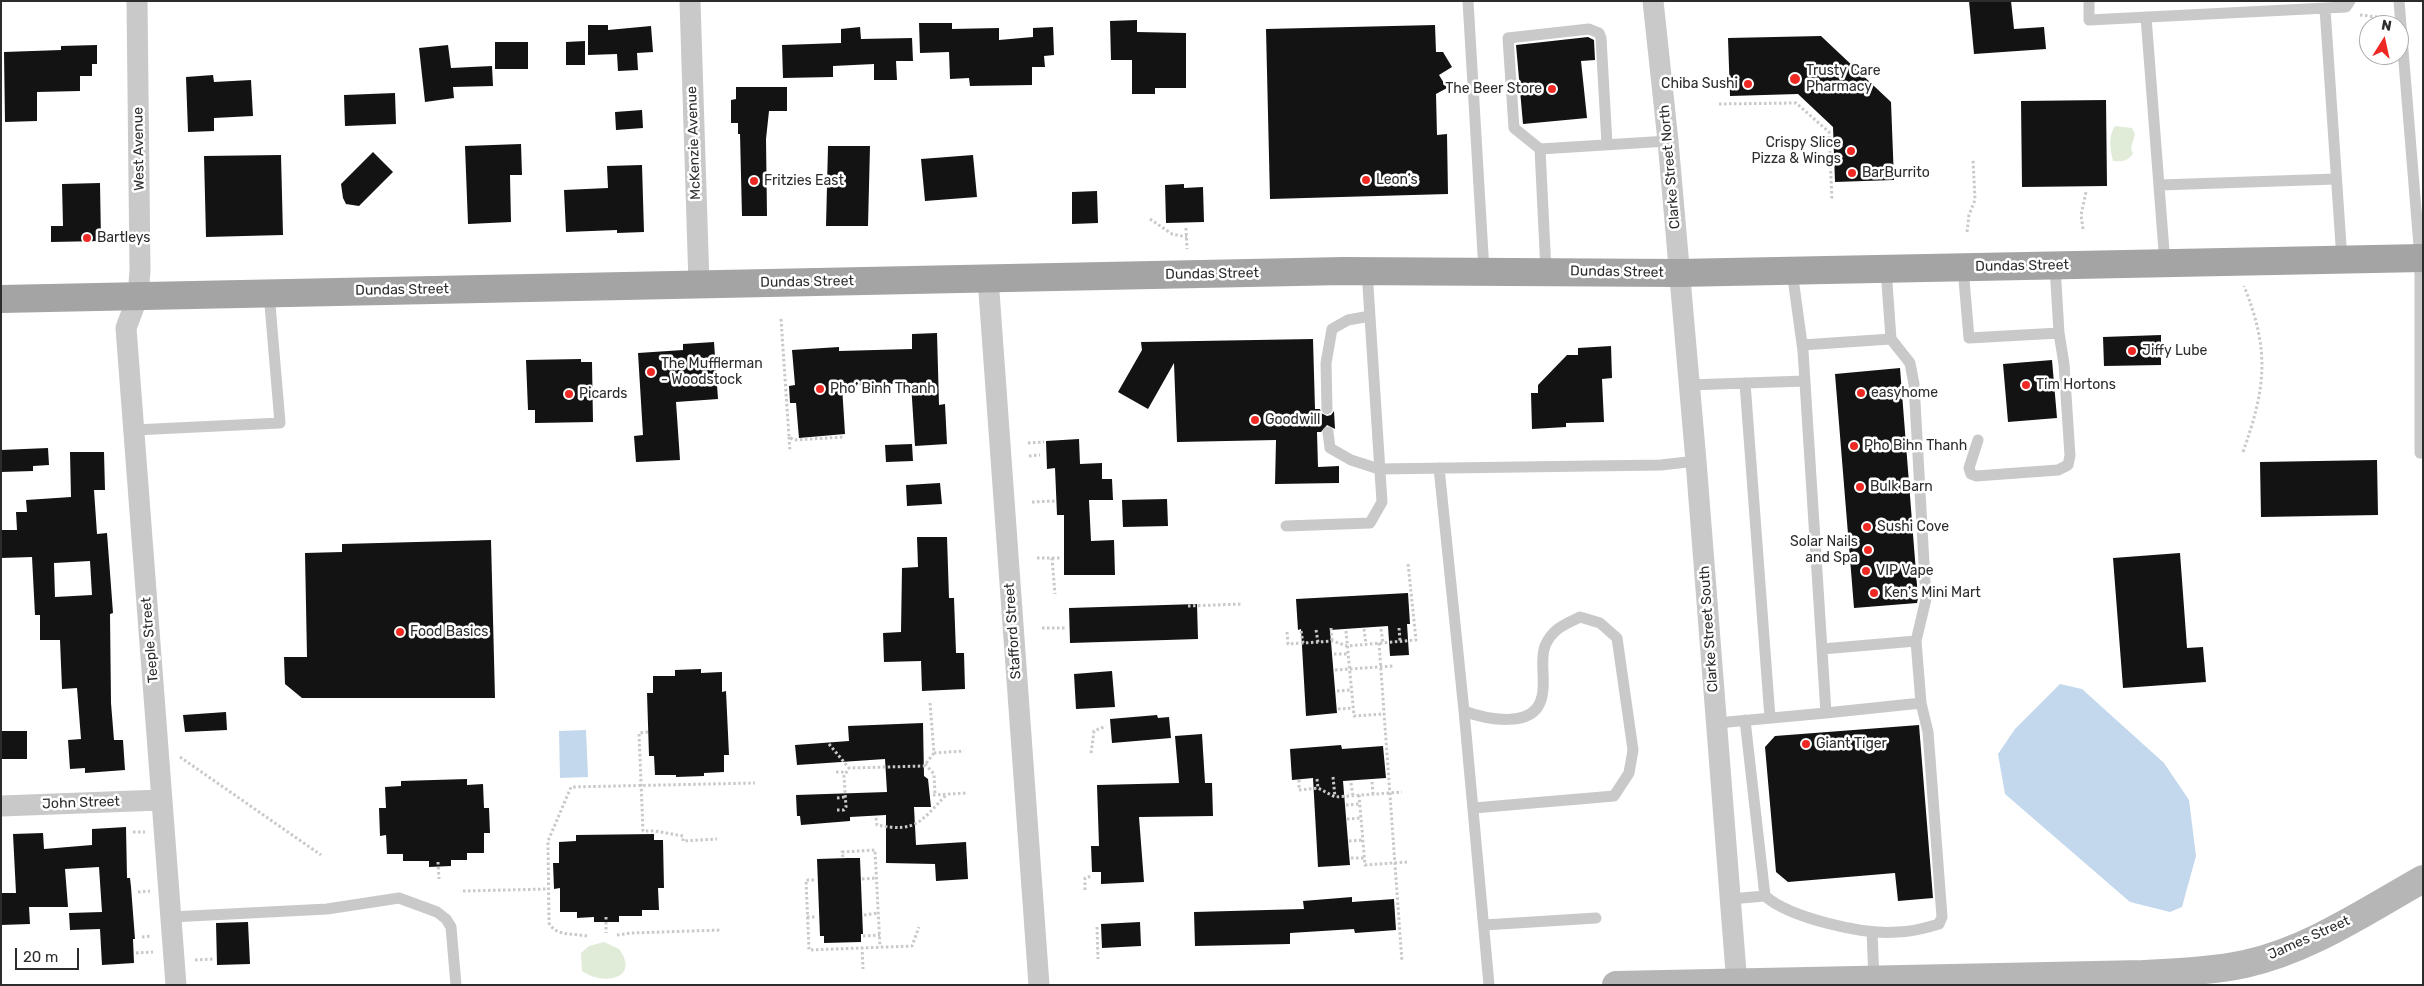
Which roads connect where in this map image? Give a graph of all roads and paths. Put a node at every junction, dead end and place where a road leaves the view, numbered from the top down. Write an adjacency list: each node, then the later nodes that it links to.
1 (137, 1): 41 (street, West Avenue)
2 (690, 1): 38 (street, McKenzie Avenue)
3 (1468, 1): 33 (lane)
4 (1653, 1): 11 (street, Clarke Street North)
5 (2089, 1): 9 (lane)
6 (2350, 1): 8 (lane)
7 (2399, 1): 25 (lane)
8 (2325, 9): 9 (lane); 15 (lane)
9 (2146, 17): 16 (lane)
10 (1719, 104): 18 (path)
11 (1668, 141): 12 (lane); 36 (street, Clarke Street North)
12 (1607, 144): 13 (lane); 13 (lane)
13 (1540, 149): 34 (lane)
14 (1973, 159): 22 (path)
15 (2336, 179): 16 (lane); 26 (lane)
16 (2160, 185): 28 (lane)
17 (2086, 192): 21 (path)
18 (1832, 200)
19 (1150, 219): 23 (path)
20 (1186, 228): 23 (path)
21 (2083, 229)
22 (1968, 232)
23 (1187, 237): 24 (path)
24 (1187, 249)
25 (2421, 258): 26 (main road, Dundas Street); 40 (lane)
26 (2342, 260): 27 (main road, Dundas Street)
27 (2234, 262): 28 (main road, Dundas Street); 63 (path)
28 (2165, 264): 29 (main road, Dundas Street)
29 (2056, 266): 30 (main road, Dundas Street); 46 (lane)
30 (1963, 268): 31 (main road, Dundas Street); 46 (lane)
31 (1886, 269): 35 (main road, Dundas Street); 47 (lane)
32 (1367, 271): 33 (main road, Dundas Street); 37 (main road, Dundas Street); 43 (lane)
33 (1484, 271): 34 (main road, Dundas Street)
34 (1546, 271): 36 (main road, Dundas Street)
35 (1792, 271): 36 (main road, Dundas Street); 48 (lane)
36 (1678, 273): 52 (street, Clarke Street South)
37 (988, 278): 38 (main road, Dundas Street); 218 (street, Stafford Street)
38 (699, 284): 39 (main road, Dundas Street)
39 (269, 293): 41 (main road, Dundas Street); 55 (lane)
40 (2421, 295): 45 (lane)
41 (138, 296): 42 (main road, Dundas Street); 55 (street, Teeple Street)
42 (1, 299)
43 (1370, 316): 54 (lane); 69 (lane)
44 (781, 319): 57 (path)
45 (2421, 325): 49 (lane)
46 (2060, 333): 59 (lane)
47 (1890, 339): 48 (lane); 92 (lane)
48 (1802, 345): 50 (lane)
49 (2421, 353): 53 (lane)
50 (1805, 382): 51 (lane); 98 (lane)
51 (1745, 383): 52 (lane); 114 (lane)
52 (1689, 385): 67 (street, Clarke Street South)
53 (2422, 388): 64 (lane)
54 (1328, 409)
55 (134, 430): 156 (street, Teeple Street)
56 (1328, 432): 69 (lane)
57 (789, 437): 58 (path); 62 (path)
58 (844, 437)
59 (1978, 440)
60 (1044, 442): 61 (path)
61 (1028, 443)
62 (790, 452)
63 (2244, 452)
64 (2423, 453)
65 (1040, 455): 66 (path)
66 (1029, 456)
67 (1696, 461): 68 (lane); 116 (street, Clarke Street South)
68 (1439, 468): 69 (lane); 111 (lane)
69 (1379, 469): 72 (lane)
70 (1055, 501): 71 (path)
71 (1032, 502)
72 (1286, 526)
73 (1037, 558): 74 (path)
74 (1052, 558): 75 (path); 77 (path)
75 (1062, 558)
76 (1408, 563): 91 (path)
77 (1054, 594)
78 (1242, 604): 79 (path)
79 (1188, 606)
80 (1042, 628): 81 (path)
81 (1066, 628)
82 (1331, 628): 90 (path)
83 (1399, 628): 91 (path)
84 (1364, 629): 96 (path)
85 (1381, 629): 95 (path)
86 (1302, 630): 94 (path)
87 (1316, 630): 93 (path)
88 (1346, 631): 97 (path)
89 (1287, 632): 94 (path)
90 (1332, 641): 93 (path); 97 (path)
91 (1400, 641): 95 (path)
92 (1916, 641): 98 (lane); 108 (lane)
93 (1318, 642): 94 (path)
94 (1303, 643)
95 (1380, 643): 96 (path); 102 (path)
96 (1366, 644): 97 (path)
97 (1348, 646): 100 (path)
98 (1822, 649): 112 (lane)
99 (1334, 654): 100 (path)
100 (1348, 654): 103 (path)
101 (1393, 666): 102 (path)
102 (1380, 667): 103 (path); 113 (path)
103 (1350, 669): 104 (path); 105 (path)
104 (1335, 670)
105 (1352, 690): 106 (path); 109 (path)
106 (1337, 691)
107 (930, 703): 121 (path)
108 (1921, 703): 112 (lane); 199 (lane)
109 (1353, 708): 110 (path); 113 (path)
110 (1338, 709)
111 (1464, 711): 162 (lane); 162 (lane)
112 (1826, 712): 114 (lane)
113 (1384, 714): 148 (path)
114 (1770, 718): 115 (lane)
115 (1745, 720): 116 (lane); 186 (lane)
116 (1716, 723): 187 (street, Clarke Street South)
117 (1106, 726): 122 (path)
118 (648, 732): 144 (path)
119 (828, 744): 125 (path)
120 (964, 751): 121 (path)
121 (934, 753): 130 (path)
122 (1091, 753)
123 (178, 755): 170 (path)
124 (834, 759): 125 (path)
125 (841, 759): 134 (path)
126 (910, 760): 132 (path)
127 (876, 761): 133 (path)
128 (901, 761): 131 (path)
129 (866, 762): 135 (path)
130 (925, 764): 132 (path); 149 (path)
131 (901, 766): 132 (path); 133 (path)
132 (910, 766)
133 (877, 767): 135 (path)
134 (849, 768): 135 (path); 137 (path)
135 (866, 768)
136 (836, 772): 137 (path)
137 (845, 774): 153 (path)
138 (1334, 777): 154 (path)
139 (1316, 779): 145 (path)
140 (1298, 780): 145 (path)
141 (1372, 782): 150 (path)
142 (755, 783): 144 (path)
143 (1352, 783): 152 (path)
144 (641, 785): 167 (path); 183 (path)
145 (1318, 788): 154 (path)
146 (1402, 792): 148 (path)
147 (967, 793): 149 (path)
148 (1390, 793): 150 (path); 176 (path)
149 (947, 794): 158 (path)
150 (1373, 794): 151 (path)
151 (1359, 795): 152 (path); 159 (path)
152 (1353, 796): 154 (path)
153 (845, 797): 155 (path); 163 (path)
154 (1335, 797)
155 (837, 798)
156 (161, 800): 161 (street, John Street); 190 (street, Teeple Street)
157 (932, 803): 158 (path)
158 (938, 804): 164 (path)
159 (1359, 804): 160 (path); 165 (path)
160 (1346, 805)
161 (1, 806)
162 (1474, 808): 195 (lane)
163 (837, 810)
164 (876, 818)
165 (1361, 818): 166 (path); 168 (path)
166 (1347, 819)
167 (717, 839)
168 (1363, 840): 169 (path); 173 (path)
169 (1349, 841)
170 (321, 855)
171 (843, 857): 178 (path)
172 (1351, 858): 173 (path)
173 (1364, 858): 176 (path)
174 (438, 862): 179 (path)
175 (1407, 862): 176 (path)
176 (1395, 863): 212 (path)
177 (1092, 876): 184 (path)
178 (877, 878): 180 (path); 188 (path)
179 (439, 879)
180 (862, 879)
181 (2423, 879): 214 (street, James Street)
182 (814, 880): 192 (path)
183 (548, 889): 185 (path); 203 (path)
184 (1085, 890)
185 (463, 891)
186 (1765, 896): 187 (lane); 199 (lane)
187 (1730, 899): 215 (street, Clarke Street South)
188 (878, 913): 189 (path); 202 (path)
189 (864, 914)
190 (171, 917): 216 (street, Teeple Street); 217 (lane)
191 (606, 917): 200 (path)
192 (807, 917): 193 (path); 206 (path)
193 (816, 917)
194 (1596, 918): 195 (lane)
195 (1484, 925): 219 (lane)
196 (919, 927): 205 (path)
197 (1097, 927): 210 (path)
198 (721, 930): 201 (path)
199 (1872, 932): 214 (lane)
200 (606, 933)
201 (617, 935)
202 (880, 935): 204 (path); 205 (path)
203 (587, 936)
204 (863, 936)
205 (880, 947): 206 (path)
206 (862, 948): 213 (path)
207 (161, 951): 208 (path)
208 (136, 953)
209 (214, 959): 211 (path)
210 (1098, 959)
211 (186, 961)
212 (1402, 962)
213 (863, 969)
214 (1874, 979): 215 (street, James Street)
215 (1737, 983): 220 (street, James Street)
216 (176, 985)
217 (456, 985)
218 (1039, 985)
219 (1489, 985)
220 (1616, 985)

